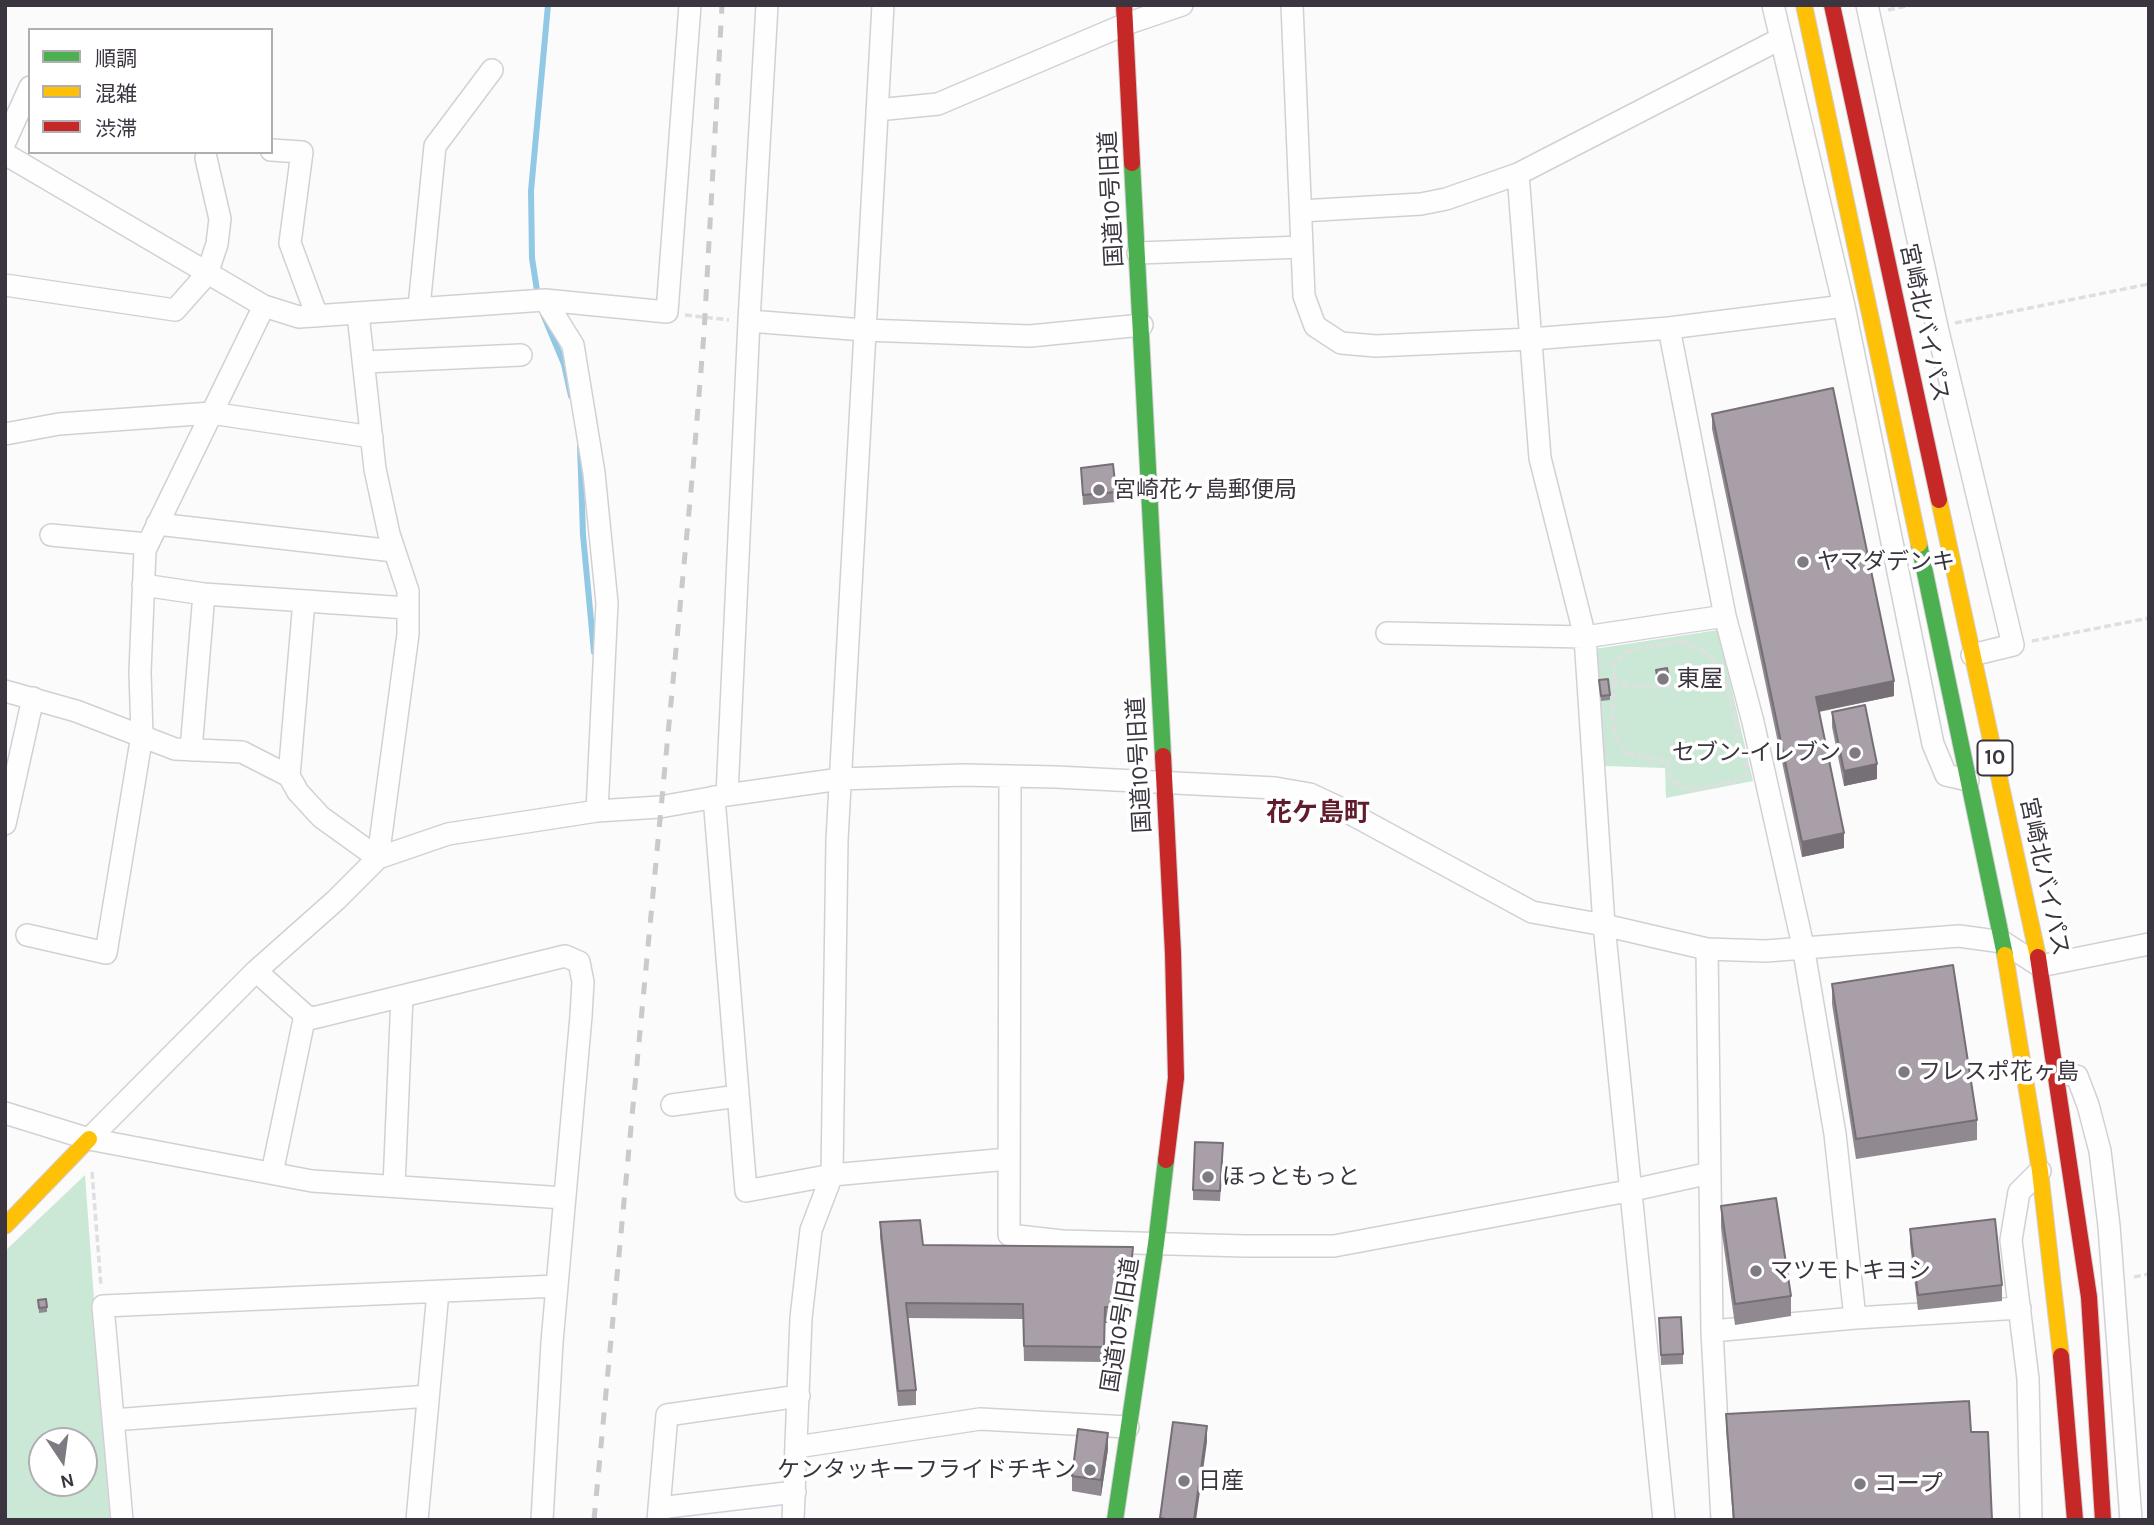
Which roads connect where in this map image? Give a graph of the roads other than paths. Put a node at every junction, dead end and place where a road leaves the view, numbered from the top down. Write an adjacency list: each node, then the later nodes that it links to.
1 (690, 5): 25 (street)
2 (767, 5): 31 (street)
3 (883, 5): 14 (street)
4 (1182, 5): 10 (street)
5 (1292, 5): 20 (street)
6 (1773, 5): 11 (street)
7 (1804, 5): 60 (main road, 10)
8 (1832, 5): 52 (main road, 宮崎北バイパス / 10)
9 (1867, 5): 52 (street)
10 (1125, 15): 14 (street); 22 (main road, 国道10号旧道)
11 (1780, 39): 19 (street); 27 (street)
12 (492, 70): 28 (street)
13 (28, 92): 15 (street)
14 (877, 110): 34 (street)
15 (5, 142)
16 (273, 150): 30 (street)
17 (5, 154): 23 (street)
18 (206, 158): 23 (street)
19 (1518, 174): 20 (street); 35 (street)
20 (1301, 211): 21 (street)
21 (1302, 247): 22 (street); 35 (street)
22 (1138, 253): 32 (main road, 国道10号旧道)
23 (208, 274): 24 (street); 26 (street)
24 (5, 285)
25 (545, 300): 28 (street); 63 (street)
26 (264, 306): 30 (street); 38 (street)
27 (1844, 306): 33 (street); 60 (street)
28 (419, 307): 29 (street)
29 (358, 314): 30 (street); 37 (street)
30 (317, 316)
31 (749, 321): 34 (street); 62 (street)
32 (1142, 325): 34 (street); 61 (main road, 国道10号旧道)
33 (1669, 328): 35 (street); 49 (street)
34 (864, 330): 59 (street)
35 (1531, 339): 51 (street)
36 (521, 355): 37 (street)
37 (365, 362): 40 (street)
38 (211, 413): 39 (street); 40 (street); 41 (street)
39 (5, 434)
40 (372, 437): 44 (street)
41 (157, 524): 43 (street); 44 (street)
42 (51, 535): 43 (street)
43 (147, 544): 45 (street)
44 (394, 551): 48 (street)
45 (143, 585): 46 (street); 55 (street)
46 (204, 594): 47 (street); 56 (street)
47 (304, 601): 48 (street); 57 (street)
48 (407, 608): 65 (street)
49 (1725, 615): 51 (street); 70 (street)
50 (1387, 633): 51 (street)
51 (1585, 637): 66 (street)
52 (1972, 655): 72 (main road, 宮崎北バイパス / 10)
53 (5, 691): 54 (street)
54 (33, 698): 55 (street); 64 (street)
55 (142, 735): 56 (street); 67 (street)
56 (191, 751): 57 (street)
57 (289, 776): 65 (street)
58 (1010, 776): 59 (street); 61 (street); 81 (street)
59 (840, 779): 62 (street); 85 (street)
60 (1968, 780): 68 (main road, 10)
61 (1163, 782): 66 (street); 90 (main road, 国道10号旧道)
62 (720, 796): 63 (street); 77 (street)
63 (597, 811): 65 (street)
64 (5, 824)
65 (378, 858): 73 (street)
66 (1604, 925): 71 (street); 87 (street)
67 (27, 935)
68 (2003, 942): 70 (street); 72 (street); 82 (main road, 10)
69 (2149, 944): 72 (street)
70 (1803, 946): 71 (street); 94 (street)
71 (1707, 949): 84 (street)
72 (2040, 966): 76 (main road, 宮崎北バイパス / 10)
73 (256, 971): 75 (street); 80 (street)
74 (402, 996): 75 (street); 86 (street); 88 (street)
75 (305, 1015): 83 (street)
76 (2057, 1073): 112 (main road, 宮崎北バイパス / 10); 113 (street)
77 (738, 1096): 78 (street); 85 (street)
78 (672, 1105)
79 (6, 1113): 80 (street)
80 (89, 1139): 83 (street); 89 (main road)
81 (1008, 1159): 85 (street); 90 (street)
82 (2040, 1171): 93 (street); 111 (main road, 10)
83 (271, 1173): 86 (street)
84 (1710, 1173): 87 (street); 95 (street)
85 (832, 1175): 96 (street)
86 (394, 1186): 88 (street)
87 (1633, 1190): 90 (street); 108 (street)
88 (564, 1198): 91 (street)
89 (5, 1226)
90 (1156, 1244): 99 (main road, 国道10号旧道)
91 (556, 1286): 92 (street); 105 (street)
92 (438, 1292): 97 (street); 98 (street)
93 (2020, 1308): 94 (street); 110 (street)
94 (1855, 1318): 95 (street)
95 (1712, 1331): 109 (street)
96 (799, 1395): 100 (street); 102 (street)
97 (428, 1396): 98 (street); 103 (street)
98 (113, 1420): 104 (street)
99 (1128, 1427): 100 (street); 107 (main road, 国道10号旧道)
100 (797, 1447): 101 (street)
101 (794, 1492): 102 (street); 106 (street)
102 (659, 1514)
103 (412, 1519)
104 (122, 1520)
105 (542, 1520)
106 (793, 1520)
107 (1115, 1520)
108 (1664, 1520)
109 (1722, 1520)
110 (2031, 1520)
111 (2075, 1520)
112 (2102, 1520)
113 (2131, 1520)

